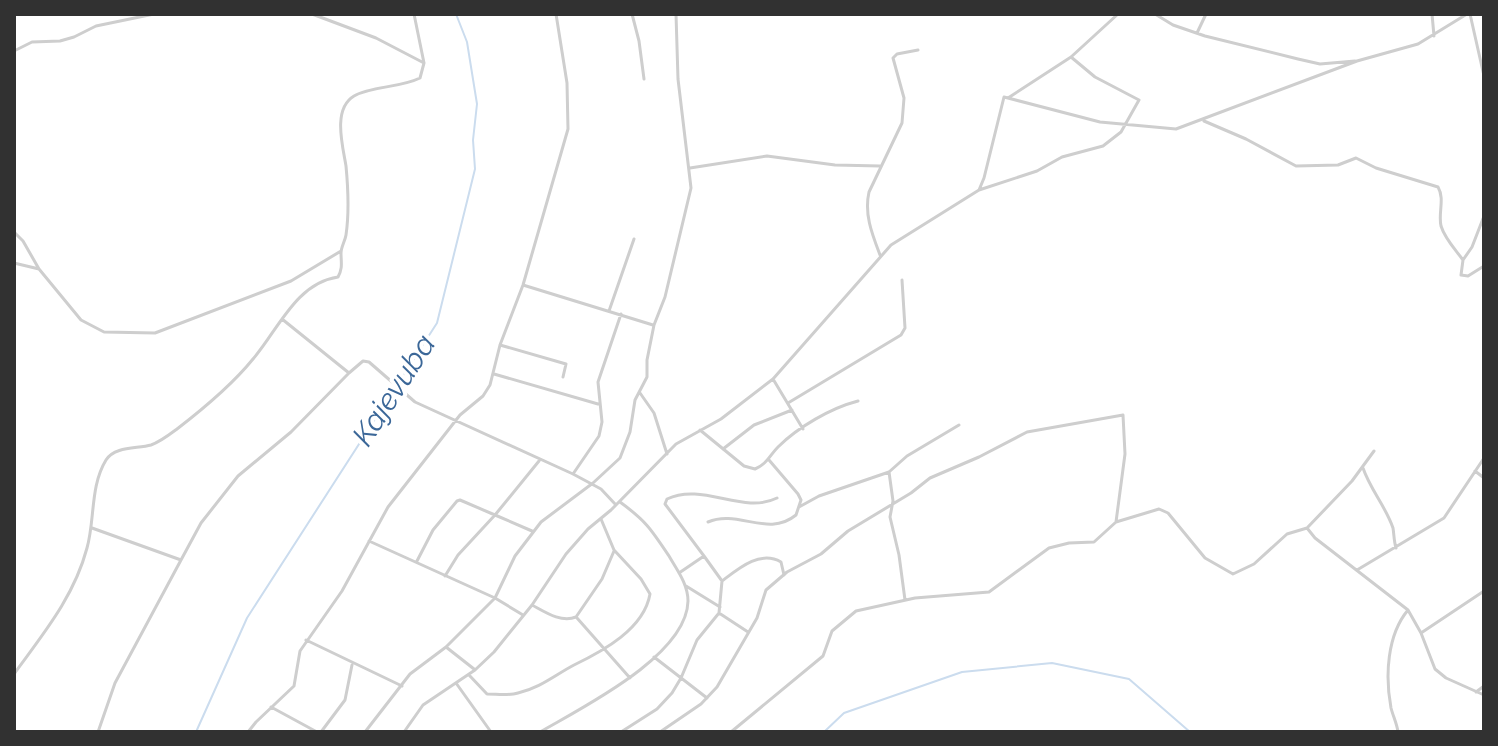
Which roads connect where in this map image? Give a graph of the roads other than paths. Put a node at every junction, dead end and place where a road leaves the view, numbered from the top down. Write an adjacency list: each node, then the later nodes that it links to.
1 (154, 14): 15 (street)
2 (312, 14): 18 (street)
3 (414, 14): 18 (street)
4 (556, 14): 37 (street)
5 (632, 14): 20 (street)
6 (676, 14): 25 (street)
7 (1118, 14): 16 (street)
8 (1155, 14): 12 (street)
9 (1206, 14): 12 (street)
10 (1432, 14): 13 (street)
11 (1468, 14): 13 (street); 19 (street)
12 (1197, 33): 17 (street)
13 (1434, 36): 17 (street)
14 (918, 50): 24 (street)
15 (14, 51)
16 (1071, 57): 21 (street); 23 (street)
17 (1357, 61): 22 (street)
18 (424, 63): 30 (street)
19 (1484, 76)
20 (644, 79)
21 (1008, 98): 23 (street); 26 (street)
22 (1203, 120): 23 (street); 32 (street)
23 (1125, 126): 26 (street)
24 (882, 166): 25 (street); 31 (street)
25 (690, 168): 41 (street)
26 (979, 190): 31 (street)
27 (1484, 216): 32 (street)
28 (14, 232): 35 (street)
29 (634, 239): 38 (street)
30 (341, 251): 35 (street); 40 (street)
31 (881, 256): 46 (street)
32 (1463, 260): 34 (street)
33 (14, 263): 35 (street)
34 (1484, 266)
35 (39, 269)
36 (902, 280): 49 (street)
37 (523, 285): 38 (street); 42 (street)
38 (609, 312): 39 (street)
39 (621, 314): 41 (street); 50 (street)
40 (282, 319): 43 (street); 76 (street)
41 (654, 325): 47 (street)
42 (500, 345): 44 (street); 45 (street)
43 (349, 373): 52 (street); 83 (street)
44 (494, 374): 50 (street); 52 (street)
45 (563, 377)
46 (773, 379): 49 (street); 55 (street)
47 (640, 393): 58 (street); 67 (street)
48 (858, 401): 54 (street)
49 (788, 403): 51 (street)
50 (599, 404): 65 (street)
51 (792, 410): 54 (street); 56 (street)
52 (455, 421): 61 (street); 79 (street)
53 (959, 425): 64 (street)
54 (803, 429): 60 (street)
55 (700, 430): 56 (street); 58 (street)
56 (723, 449): 60 (street)
57 (1374, 451): 62 (street)
58 (667, 454): 69 (street)
59 (1484, 458): 63 (street)
60 (769, 460): 71 (street)
61 (540, 461): 65 (street); 72 (street)
62 (1363, 468): 77 (street); 80 (street)
63 (1475, 471): 66 (street); 80 (street)
64 (889, 472): 70 (street); 71 (street)
65 (573, 474): 67 (street)
66 (1484, 478)
67 (591, 485): 69 (street); 78 (street)
68 (777, 498): 82 (street)
69 (618, 503): 73 (street); 86 (street)
70 (892, 505): 75 (street); 87 (street); 93 (street)
71 (799, 507): 74 (street)
72 (495, 515): 78 (street); 84 (street); 88 (street)
73 (601, 519): 81 (street); 94 (street)
74 (708, 522)
75 (1116, 522): 77 (street); 93 (street)
76 (92, 528): 83 (street); 108 (street)
77 (1307, 528): 85 (street)
78 (532, 532): 92 (street)
79 (369, 541): 84 (street); 102 (street)
80 (1396, 548): 85 (street)
81 (614, 550): 99 (street); 104 (street)
82 (704, 556): 86 (street); 89 (street)
83 (181, 560): 119 (street)
84 (417, 561): 88 (street)
85 (1357, 570): 96 (street)
86 (679, 573): 90 (street)
87 (784, 575): 89 (street); 100 (street)
88 (445, 576): 92 (street)
89 (722, 581): 95 (street)
90 (686, 586): 95 (street); 105 (street)
91 (1484, 591): 101 (street)
92 (495, 598): 98 (street); 103 (street)
93 (905, 600): 128 (street)
94 (532, 605): 98 (street); 99 (street)
95 (721, 607): 97 (street)
96 (1408, 610): 101 (street); 129 (street)
97 (719, 613): 100 (street); 111 (street)
98 (523, 615): 107 (street)
99 (576, 617): 104 (street)
100 (748, 632): 117 (street)
101 (1421, 633): 115 (street)
102 (306, 640): 106 (street); 118 (street)
103 (446, 647): 107 (street); 113 (street)
104 (604, 649): 109 (street); 110 (street)
105 (654, 657): 110 (street); 111 (street)
106 (352, 663): 113 (street); 121 (street)
107 (475, 670): 109 (street)
108 (14, 674)
109 (469, 675): 112 (street)
110 (630, 678): 125 (street)
111 (681, 678): 117 (street); 126 (street)
112 (456, 683): 123 (street); 124 (street)
113 (402, 686): 122 (street)
114 (1484, 686): 115 (street)
115 (1476, 692): 116 (street)
116 (1484, 695)
117 (707, 698): 127 (street)
118 (271, 707): 120 (street); 121 (street)
119 (98, 732)
120 (248, 732)
121 (319, 732)
122 (365, 732)
123 (404, 732)
124 (491, 732)
125 (540, 732)
126 (621, 732)
127 (660, 732)
128 (731, 732)
129 (1398, 732)

